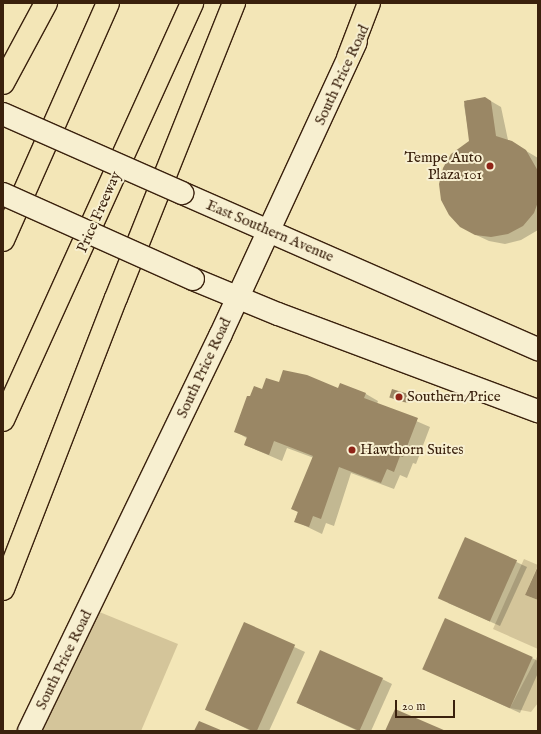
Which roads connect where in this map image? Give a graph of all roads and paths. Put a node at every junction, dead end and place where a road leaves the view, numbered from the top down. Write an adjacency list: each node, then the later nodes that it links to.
1 (46, 3): 8 (highway)
2 (108, 3): 12 (highway)
3 (192, 3): 16 (highway, Price Freeway)
4 (234, 3): 17 (highway)
5 (369, 3): 7 (highway)
6 (375, 3): 7 (main road, South Price Road)
7 (348, 58): 11 (main road, South Price Road)
8 (3, 82)
9 (3, 114): 11 (main road, East Southern Avenue, bridge)
10 (3, 194): 13 (main road, bridge)
11 (269, 231): 13 (main road, South Price Road); 14 (main road, East Southern Avenue)
12 (3, 240)
13 (238, 297): 15 (main road); 18 (main road, South Price Road)
14 (538, 349)
15 (538, 411)
16 (3, 420)
17 (3, 588)
18 (29, 731)

